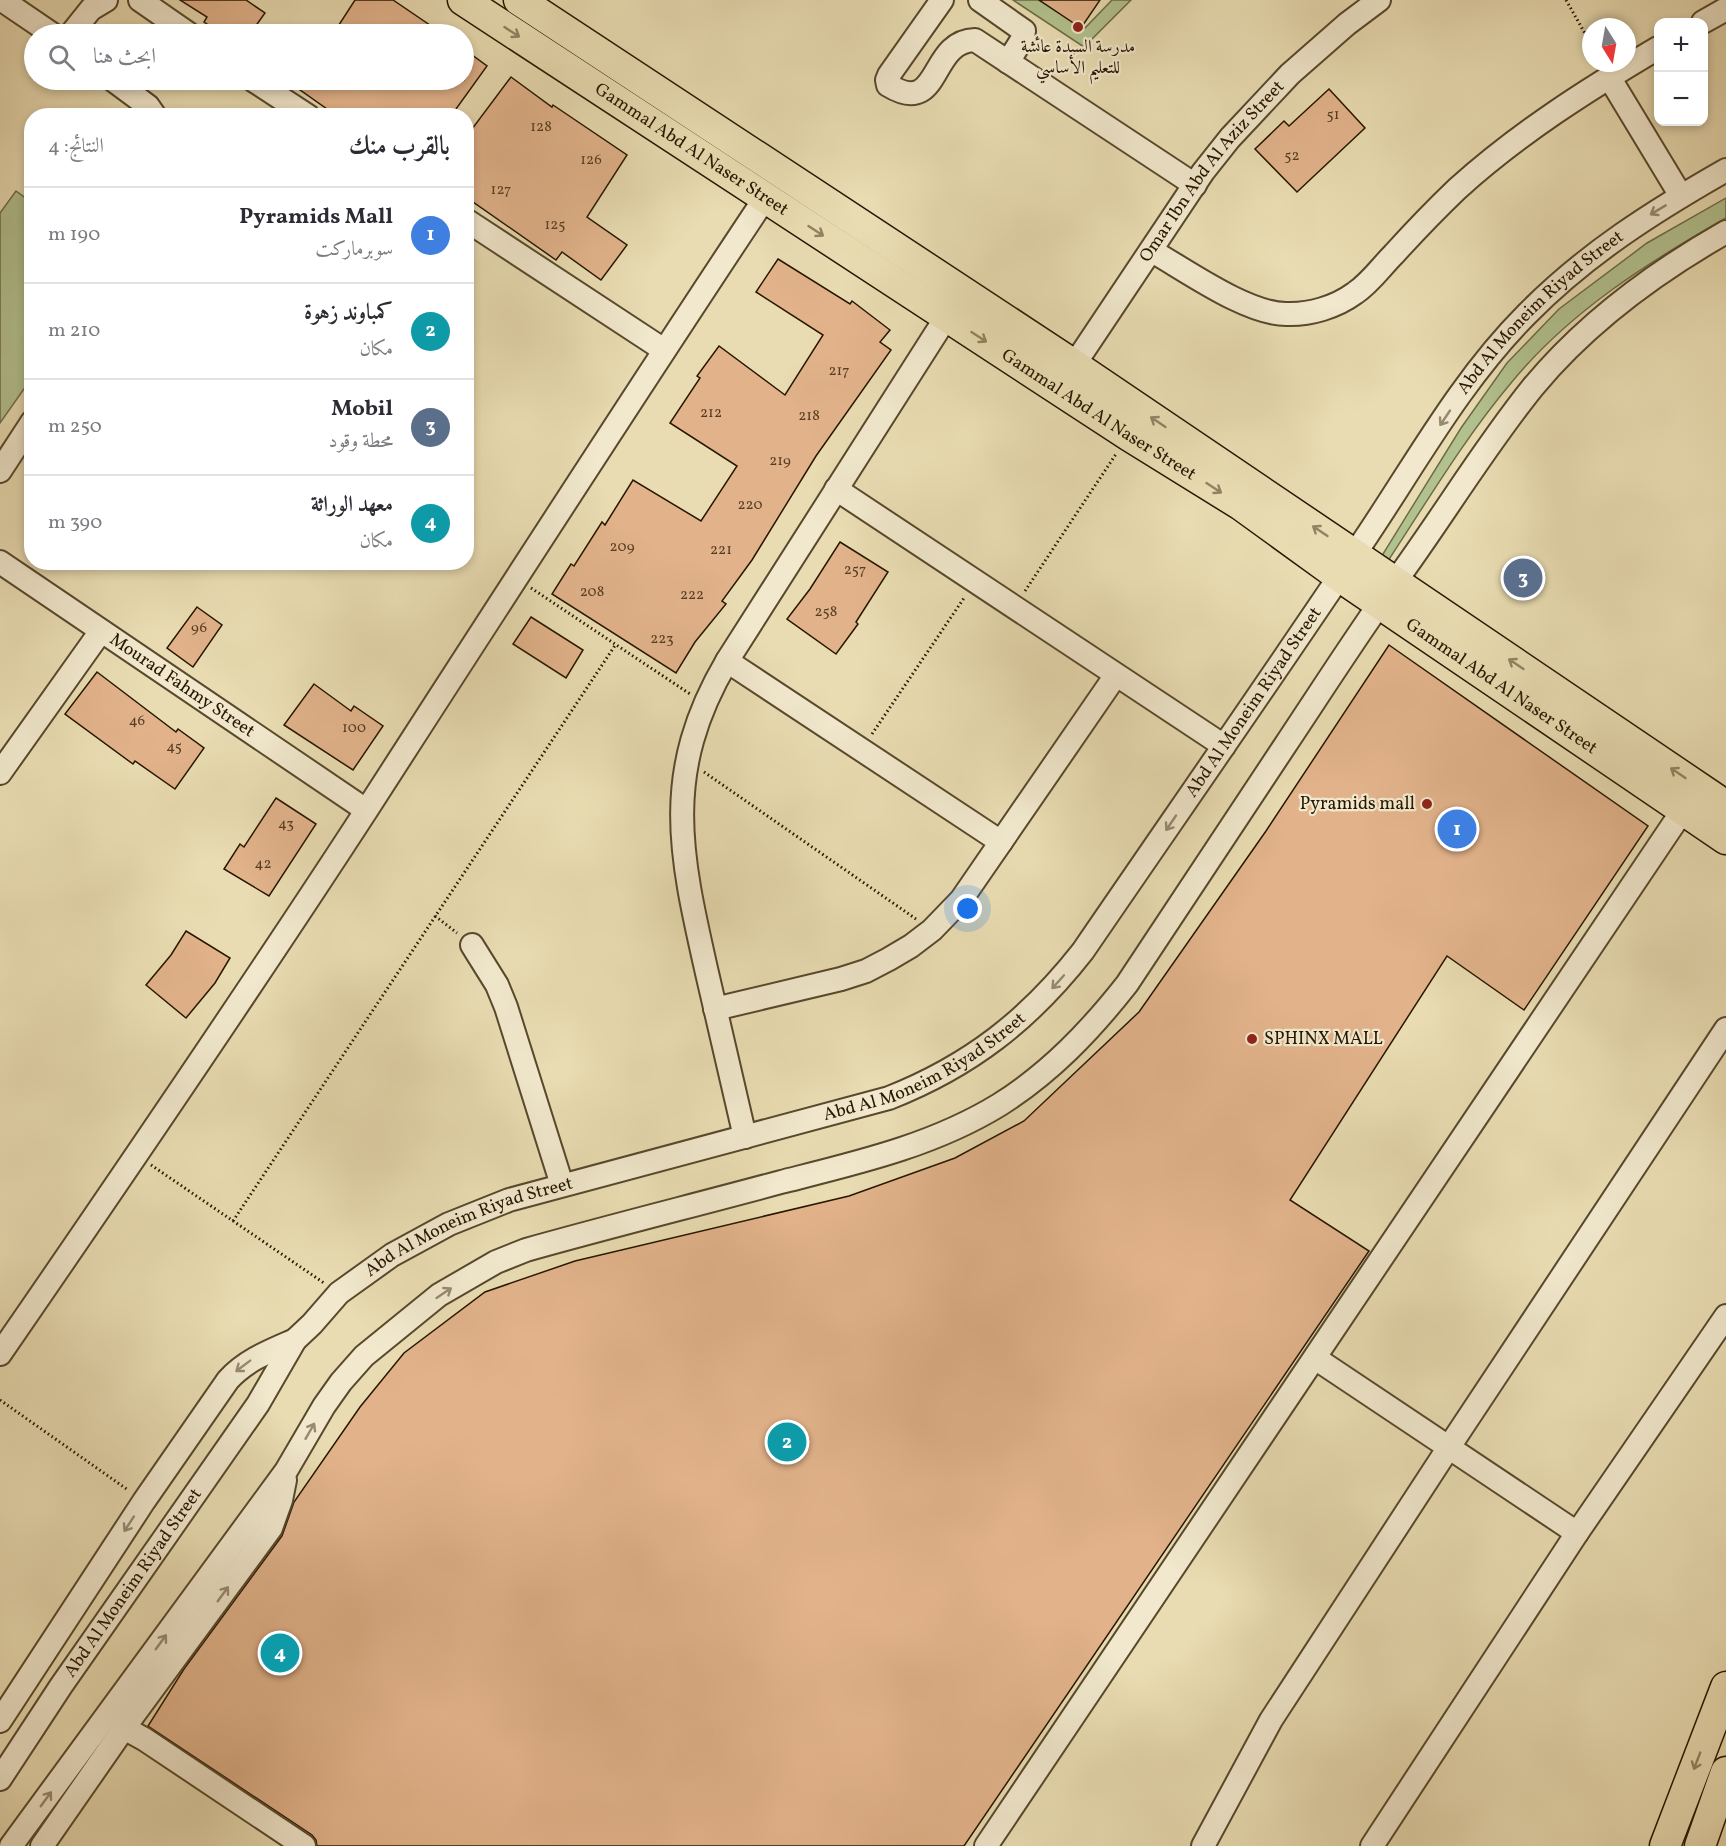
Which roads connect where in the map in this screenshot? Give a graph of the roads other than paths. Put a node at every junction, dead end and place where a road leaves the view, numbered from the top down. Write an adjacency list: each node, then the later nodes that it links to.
1 (2, 0): 11 (street)
2 (106, 0): 12 (street)
3 (140, 0): 13 (street)
4 (463, 0): 24 (main road, Gammal Abd Al Naser Street, one-way to 24)
5 (519, 0): 30 (main road, Gammal Abd Al Naser Street)
6 (942, 0): 15 (street)
7 (980, 0): 15 (street)
8 (1379, 0): 22 (street, Omar Ibn Abd Al Aziz Street)
9 (1726, 9): 10 (street)
10 (1708, 19)
11 (37, 24)
12 (79, 24)
13 (175, 24)
14 (1654, 51): 16 (street)
15 (1008, 62): 22 (street)
16 (1609, 77): 23 (street); 27 (street)
17 (126, 90): 19 (street)
18 (268, 90): 20 (street)
19 (149, 108)
20 (296, 108)
21 (1726, 170): 23 (street, Abd Al Moneim Riyad Street)
22 (1195, 185): 27 (street, Omar Ibn Abd Al Aziz Street)
23 (1681, 196): 35 (street, Abd Al Moneim Riyad Street, one-way to 35)
24 (765, 198): 28 (main road, Gammal Abd Al Naser Street, one-way to 28); 29 (street)
25 (474, 225): 29 (street)
26 (1726, 232): 36 (street)
27 (1152, 251): 30 (street, Omar Ibn Abd Al Aziz Street)
28 (947, 316): 33 (street); 35 (main road, Gammal Abd Al Naser Street, one-way to 35)
29 (664, 350): 43 (street)
30 (1074, 365): 35 (main road, Gammal Abd Al Naser Street, one-way to 30)
31 (24, 434): 32 (street)
32 (0, 471)
33 (836, 489): 38 (street); 39 (street)
34 (0, 562): 37 (street, Mourad Fahmy Street)
35 (1347, 566): 36 (main road, Gammal Abd Al Naser Street); 40 (street, Abd Al Moneim Riyad Street)
36 (1387, 593): 42 (main road, Gammal Abd Al Naser Street, one-way to 36); 44 (main road, Gammal Abd Al Naser Street); 57 (street, one-way to 36)
37 (101, 631): 41 (street); 43 (street, Mourad Fahmy Street)
38 (727, 661): 46 (street); 48 (street)
39 (1116, 675): 40 (street); 46 (street)
40 (1224, 746): 50 (street, Abd Al Moneim Riyad Street, one-way to 50)
41 (0, 773)
42 (1726, 806)
43 (366, 810): 54 (street)
44 (1683, 810): 45 (main road, Gammal Abd Al Naser Street); 55 (street)
45 (1726, 839)
46 (1001, 842): 48 (street)
47 (472, 945): 51 (street)
48 (716, 1009): 50 (street)
49 (1726, 1029): 56 (street)
50 (745, 1137): 51 (street, Abd Al Moneim Riyad Street)
51 (562, 1185): 53 (street, Abd Al Moneim Riyad Street)
52 (1726, 1316): 58 (street)
53 (295, 1340): 60 (street, one-way to 60); 63 (street, Abd Al Moneim Riyad Street)
54 (0, 1354)
55 (1315, 1358): 56 (street); 67 (street)
56 (1449, 1447): 58 (street); 68 (street)
57 (286, 1472): 61 (street, one-way to 57); 64 (street, one-way to 57)
58 (1577, 1533): 69 (street)
59 (1726, 1687): 70 (main road, one-way to 70)
60 (0, 1721)
61 (124, 1728): 65 (street); 66 (street)
62 (1726, 1772): 71 (main road)
63 (0, 1779)
64 (11, 1846)
65 (42, 1846)
66 (303, 1846)
67 (986, 1846)
68 (1203, 1846)
69 (1372, 1846)
70 (1665, 1846)
71 (1700, 1846)

